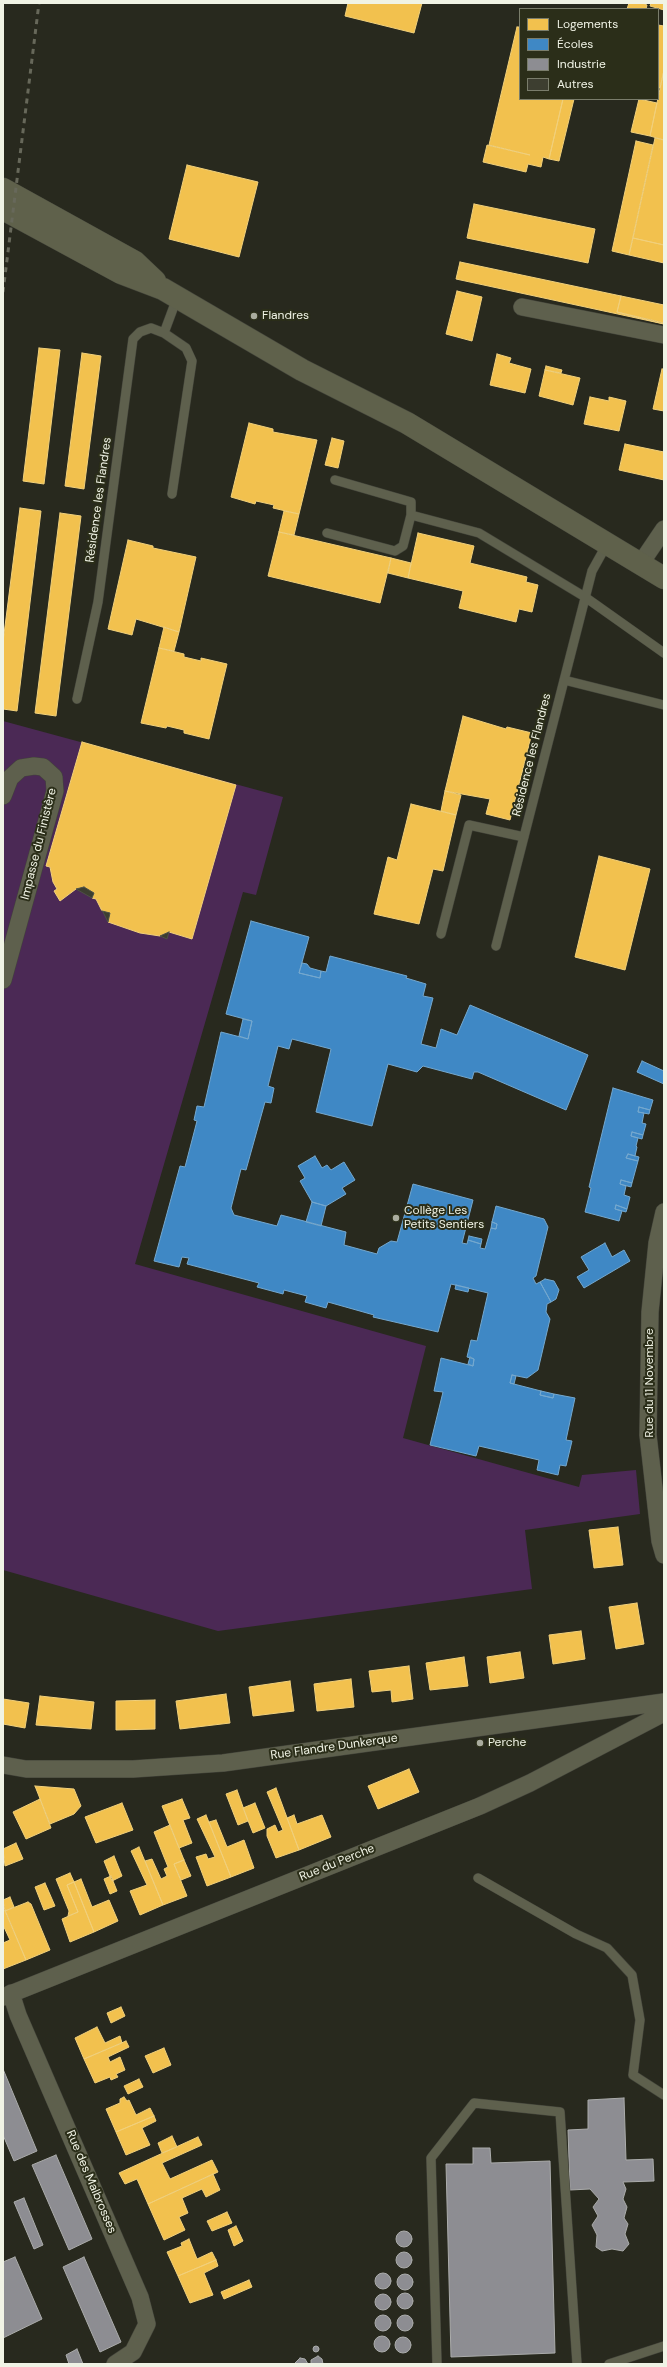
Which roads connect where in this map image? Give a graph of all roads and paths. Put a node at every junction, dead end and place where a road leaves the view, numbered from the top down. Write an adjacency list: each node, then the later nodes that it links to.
1 (3, 189): 3 (street)
2 (3, 209): 3 (street)
3 (170, 294): 5 (lane); 12 (street)
4 (522, 307): 6 (street)
5 (164, 333): 8 (lane, Résidence les Flandres); 18 (lane, Résidence les Flandres)
6 (664, 335)
7 (335, 480): 9 (lane)
8 (172, 494)
9 (411, 515): 11 (lane); 15 (lane)
10 (664, 529): 13 (street)
11 (327, 533)
12 (607, 543): 13 (street); 15 (lane, Résidence les Flandres)
13 (641, 563): 14 (street)
14 (664, 578)
15 (585, 597): 16 (lane); 17 (lane, Résidence les Flandres)
16 (664, 653)
17 (564, 680): 19 (lane); 21 (lane, Résidence les Flandres)
18 (77, 699)
19 (664, 706)
20 (3, 796): 24 (street, Impasse du Finistère)
21 (524, 837): 22 (lane); 23 (lane, Résidence les Flandres)
22 (441, 934)
23 (496, 946)
24 (3, 980)
25 (664, 1212): 26 (street, Rue du 11 Novembre)
26 (656, 1434): 27 (street, Rue du 11 Novembre)
27 (664, 1555)
28 (664, 1702): 30 (street, Rue Flandre Dunkerque)
29 (664, 1714): 32 (street, Rue du Perche)
30 (3, 1765)
31 (478, 1878): 33 (lane)
32 (7, 1995): 35 (street, Rue des Malbrosses)
33 (664, 2095)
34 (664, 2346): 38 (lane)
35 (115, 2364)
36 (437, 2364): 37 (lane)
37 (577, 2364)
38 (609, 2364)

